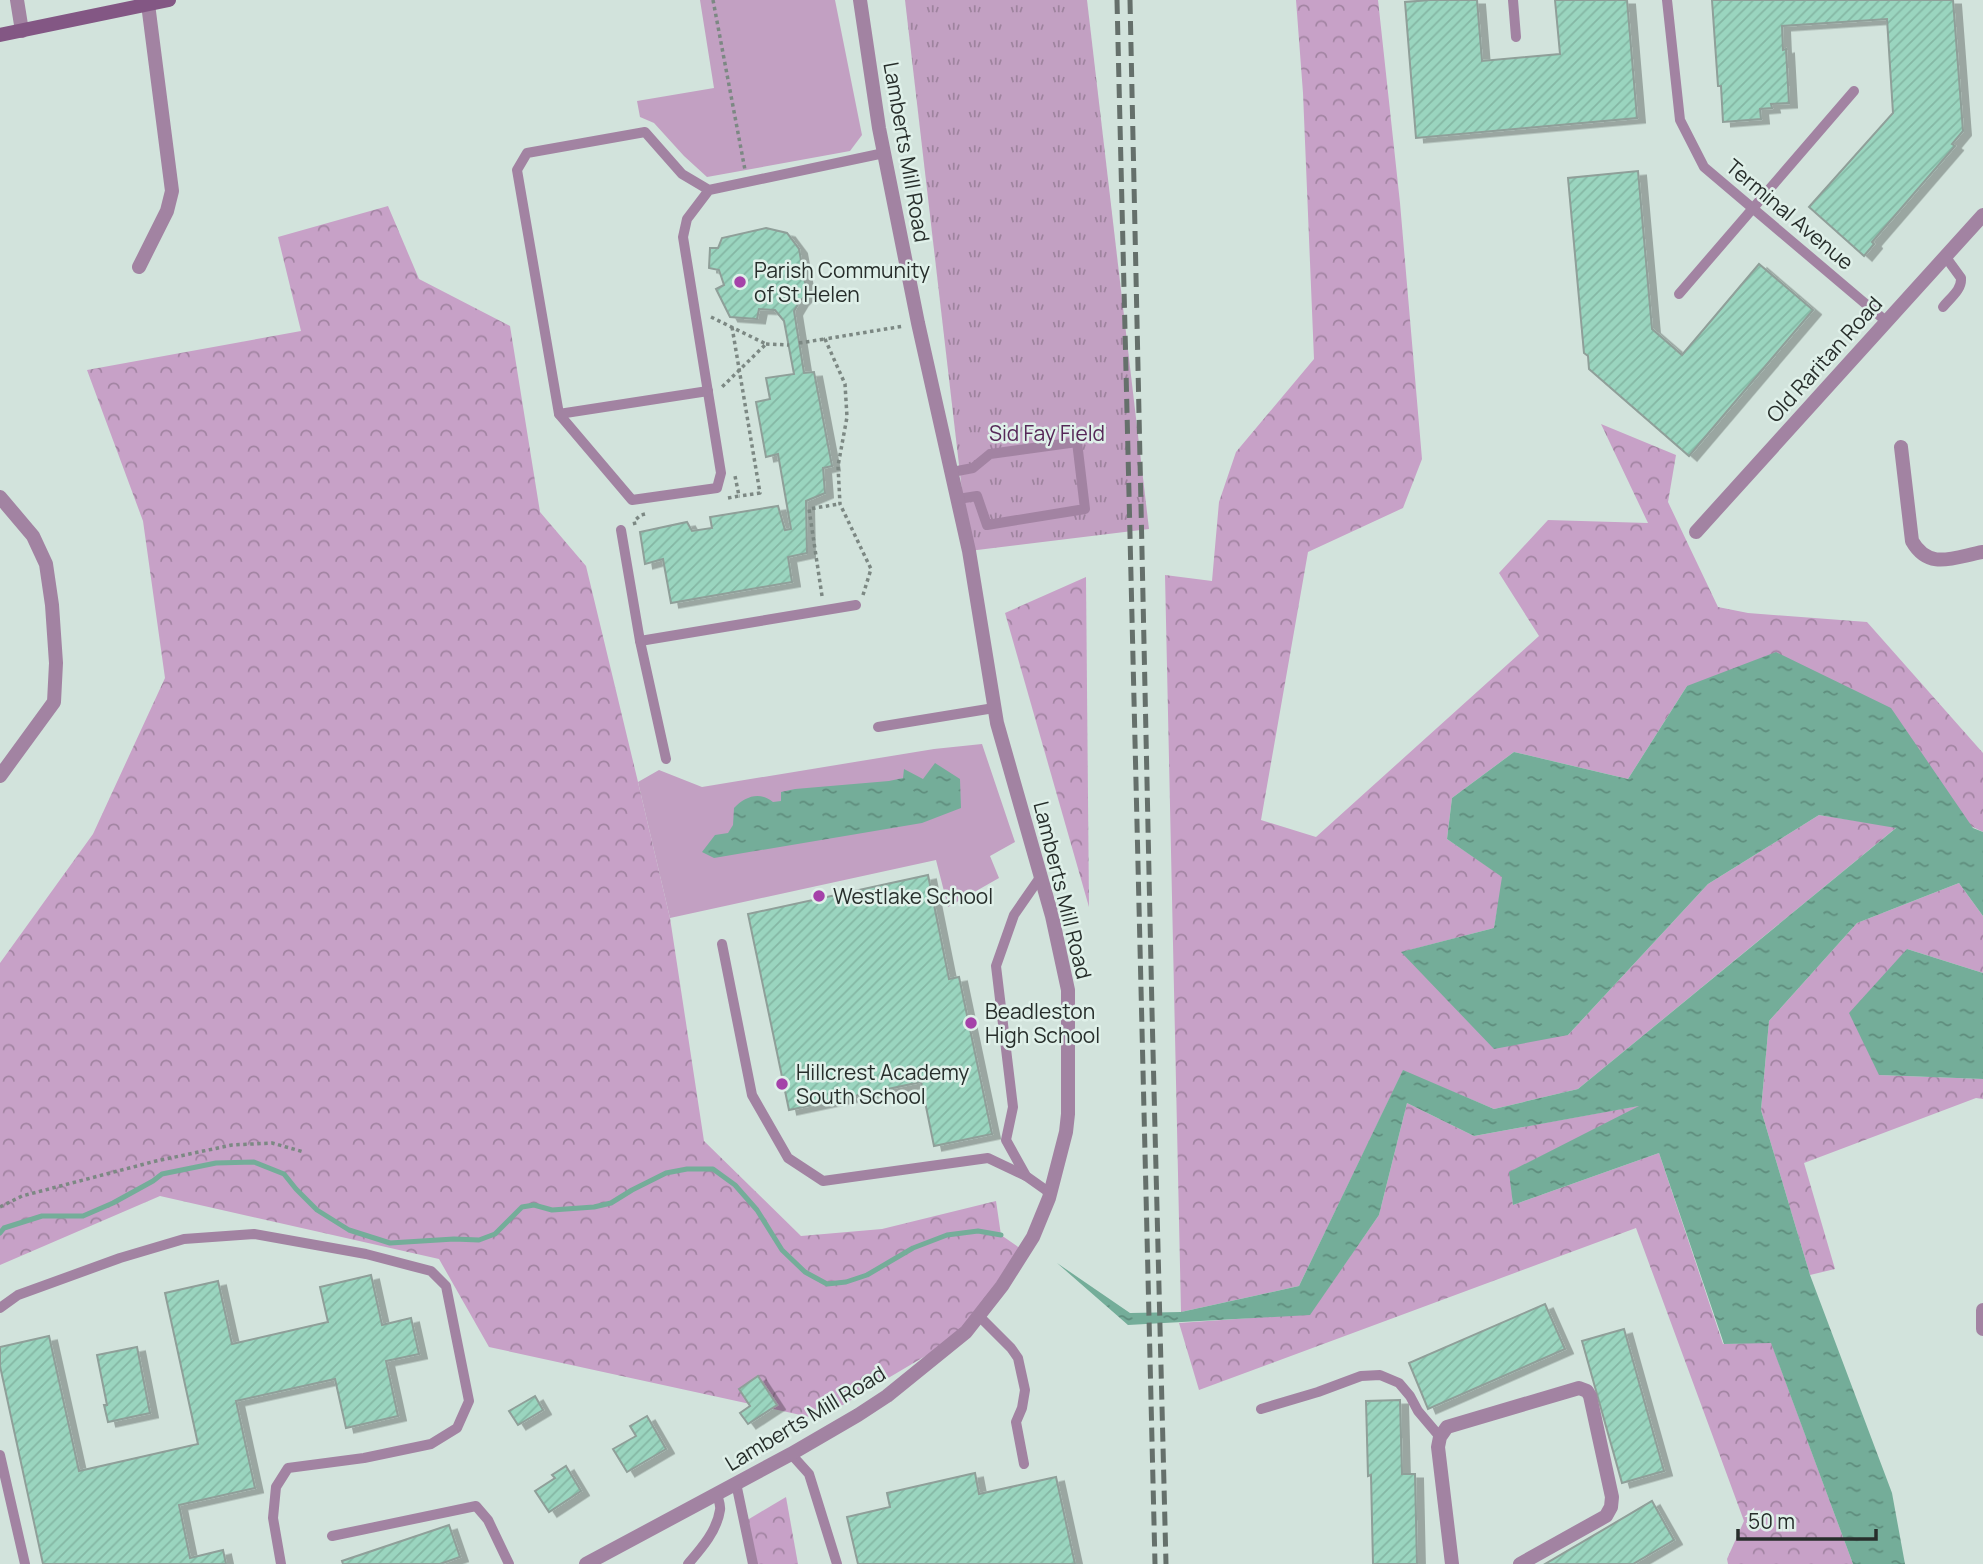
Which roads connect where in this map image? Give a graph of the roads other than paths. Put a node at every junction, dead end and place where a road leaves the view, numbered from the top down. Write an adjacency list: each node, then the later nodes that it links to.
1 (17, 0): 7 (street)
2 (169, 0): 6 (street)
3 (860, 0): 11 (street, Lamberts Mill Road)
4 (1513, 0): 9 (lane)
5 (1668, 0): 13 (lane, Terminal Avenue)
6 (148, 4): 7 (street); 16 (street)
7 (22, 31): 8 (street)
8 (0, 35)
9 (1516, 37)
10 (1854, 91): 13 (lane)
11 (884, 153): 12 (lane); 23 (street, Lamberts Mill Road)
12 (709, 190): 20 (lane); 21 (lane)
13 (1752, 209): 17 (lane); 19 (lane, Terminal Avenue)
14 (1983, 215): 15 (street, Old Raritan Road)
15 (1945, 257): 18 (lane); 19 (street, Old Raritan Road)
16 (139, 267)
17 (1679, 294)
18 (1942, 307)
19 (1886, 321): 27 (street, Old Raritan Road)
20 (708, 391): 21 (lane); 21 (lane)
21 (559, 414)
22 (1901, 447): 28 (street)
23 (951, 472): 25 (street, Lamberts Mill Road); 25 (lane)
24 (0, 498): 34 (street)
25 (958, 499): 31 (street, Lamberts Mill Road)
26 (621, 530): 30 (lane)
27 (1696, 532)
28 (1983, 552)
29 (860, 600): 30 (lane)
30 (640, 641): 33 (lane)
31 (994, 708): 32 (lane); 35 (street, Lamberts Mill Road)
32 (878, 727)
33 (666, 759)
34 (0, 776)
35 (1041, 876): 37 (lane); 38 (street, Lamberts Mill Road)
36 (722, 944): 37 (lane)
37 (1026, 1176): 38 (lane)
38 (1050, 1193): 41 (street, Lamberts Mill Road)
39 (0, 1308): 52 (lane)
40 (1983, 1310): 42 (street)
41 (979, 1316): 45 (street, Lamberts Mill Road); 47 (lane)
42 (1983, 1329)
43 (1261, 1409): 44 (lane)
44 (1440, 1437): 58 (street); 59 (street)
45 (791, 1454): 48 (street, Lamberts Mill Road); 57 (lane)
46 (0, 1455): 51 (lane)
47 (1024, 1464)
48 (736, 1483): 49 (street, Lamberts Mill Road); 56 (lane)
49 (717, 1494): 54 (street, Lamberts Mill Road); 55 (lane)
50 (332, 1536): 53 (lane)
51 (25, 1564)
52 (281, 1564)
53 (509, 1564)
54 (586, 1564)
55 (688, 1564)
56 (753, 1564)
57 (837, 1564)
58 (1452, 1564)
59 (1520, 1564)

